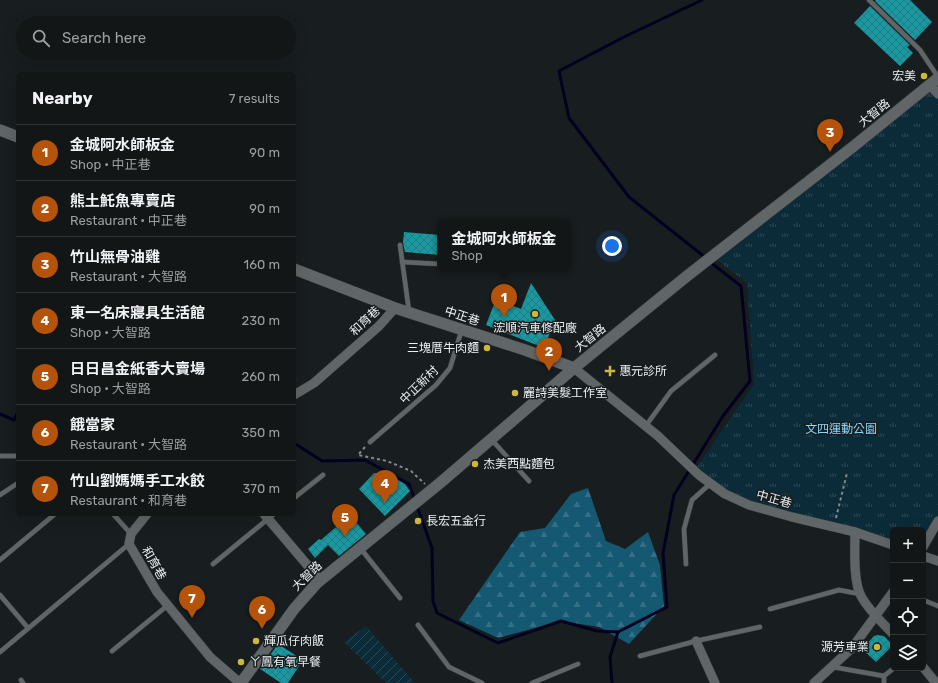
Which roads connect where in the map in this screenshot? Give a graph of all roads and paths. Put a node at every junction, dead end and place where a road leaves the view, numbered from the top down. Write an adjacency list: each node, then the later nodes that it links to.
1 (869, 0): 2 (lane)
2 (935, 80): 3 (street); 14 (street, 大智路)
3 (938, 94)
4 (0, 130): 5 (street)
5 (16, 136)
6 (400, 245): 7 (lane)
7 (402, 262): 8 (lane); 11 (lane)
8 (437, 264)
9 (296, 270): 10 (street, 中正巷)
10 (395, 308): 11 (street, 中正巷); 15 (street, 和育巷)
11 (409, 313): 12 (street, 中正巷)
12 (462, 329): 14 (street, 中正巷); 18 (lane, 中正新村)
13 (715, 355): 16 (lane)
14 (574, 368): 16 (street, 中正巷); 17 (street, 大智路)
15 (296, 394)
16 (645, 427): 24 (street, 中正巷)
17 (491, 439): 23 (lane); 26 (street, 大智路)
18 (370, 442): 26 (path)
19 (0, 456): 20 (lane)
20 (16, 456)
21 (847, 473): 34 (path)
22 (323, 474): 28 (lane)
23 (529, 482)
24 (711, 483): 34 (street, 中正巷); 45 (lane)
25 (16, 484): 27 (lane)
26 (432, 490): 40 (street, 大智路)
27 (0, 495)
28 (296, 496)
29 (53, 516): 42 (lane)
30 (115, 516): 36 (lane)
31 (146, 516): 36 (street, 和育巷)
32 (269, 516): 44 (lane); 46 (street)
33 (938, 521): 37 (street)
34 (833, 527): 35 (street, 中正巷)
35 (855, 532): 39 (street, 中正巷); 47 (street)
36 (132, 534): 38 (street, 和育巷)
37 (926, 542)
38 (129, 544): 52 (street, 和育巷); 58 (lane, 和育巷)
39 (890, 544)
40 (359, 548): 46 (street, 大智路); 50 (lane)
41 (926, 557): 43 (street)
42 (0, 560)
43 (938, 561)
44 (213, 564)
45 (686, 564)
46 (320, 580): 69 (street, 大智路)
47 (860, 594): 54 (lane); 55 (street)
48 (0, 595): 58 (lane)
49 (890, 596): 55 (street)
50 (400, 598)
51 (926, 601): 53 (lane)
52 (168, 605): 61 (lane); 69 (street, 和育巷)
53 (938, 606)
54 (770, 609)
55 (876, 616): 59 (street); 65 (street)
56 (418, 625): 70 (lane)
57 (760, 627): 60 (lane)
58 (28, 628): 62 (lane, 和育巷)
59 (890, 631)
60 (696, 641): 63 (lane); 72 (street)
61 (112, 651)
62 (0, 652)
63 (640, 656)
64 (578, 664): 71 (lane)
65 (832, 666): 68 (lane); 73 (street)
66 (890, 671): 68 (lane)
67 (926, 671): 75 (street)
68 (884, 676): 74 (lane)
69 (240, 683)
70 (482, 683)
71 (532, 683)
72 (715, 683)
73 (814, 683)
74 (884, 683)
75 (936, 683)

